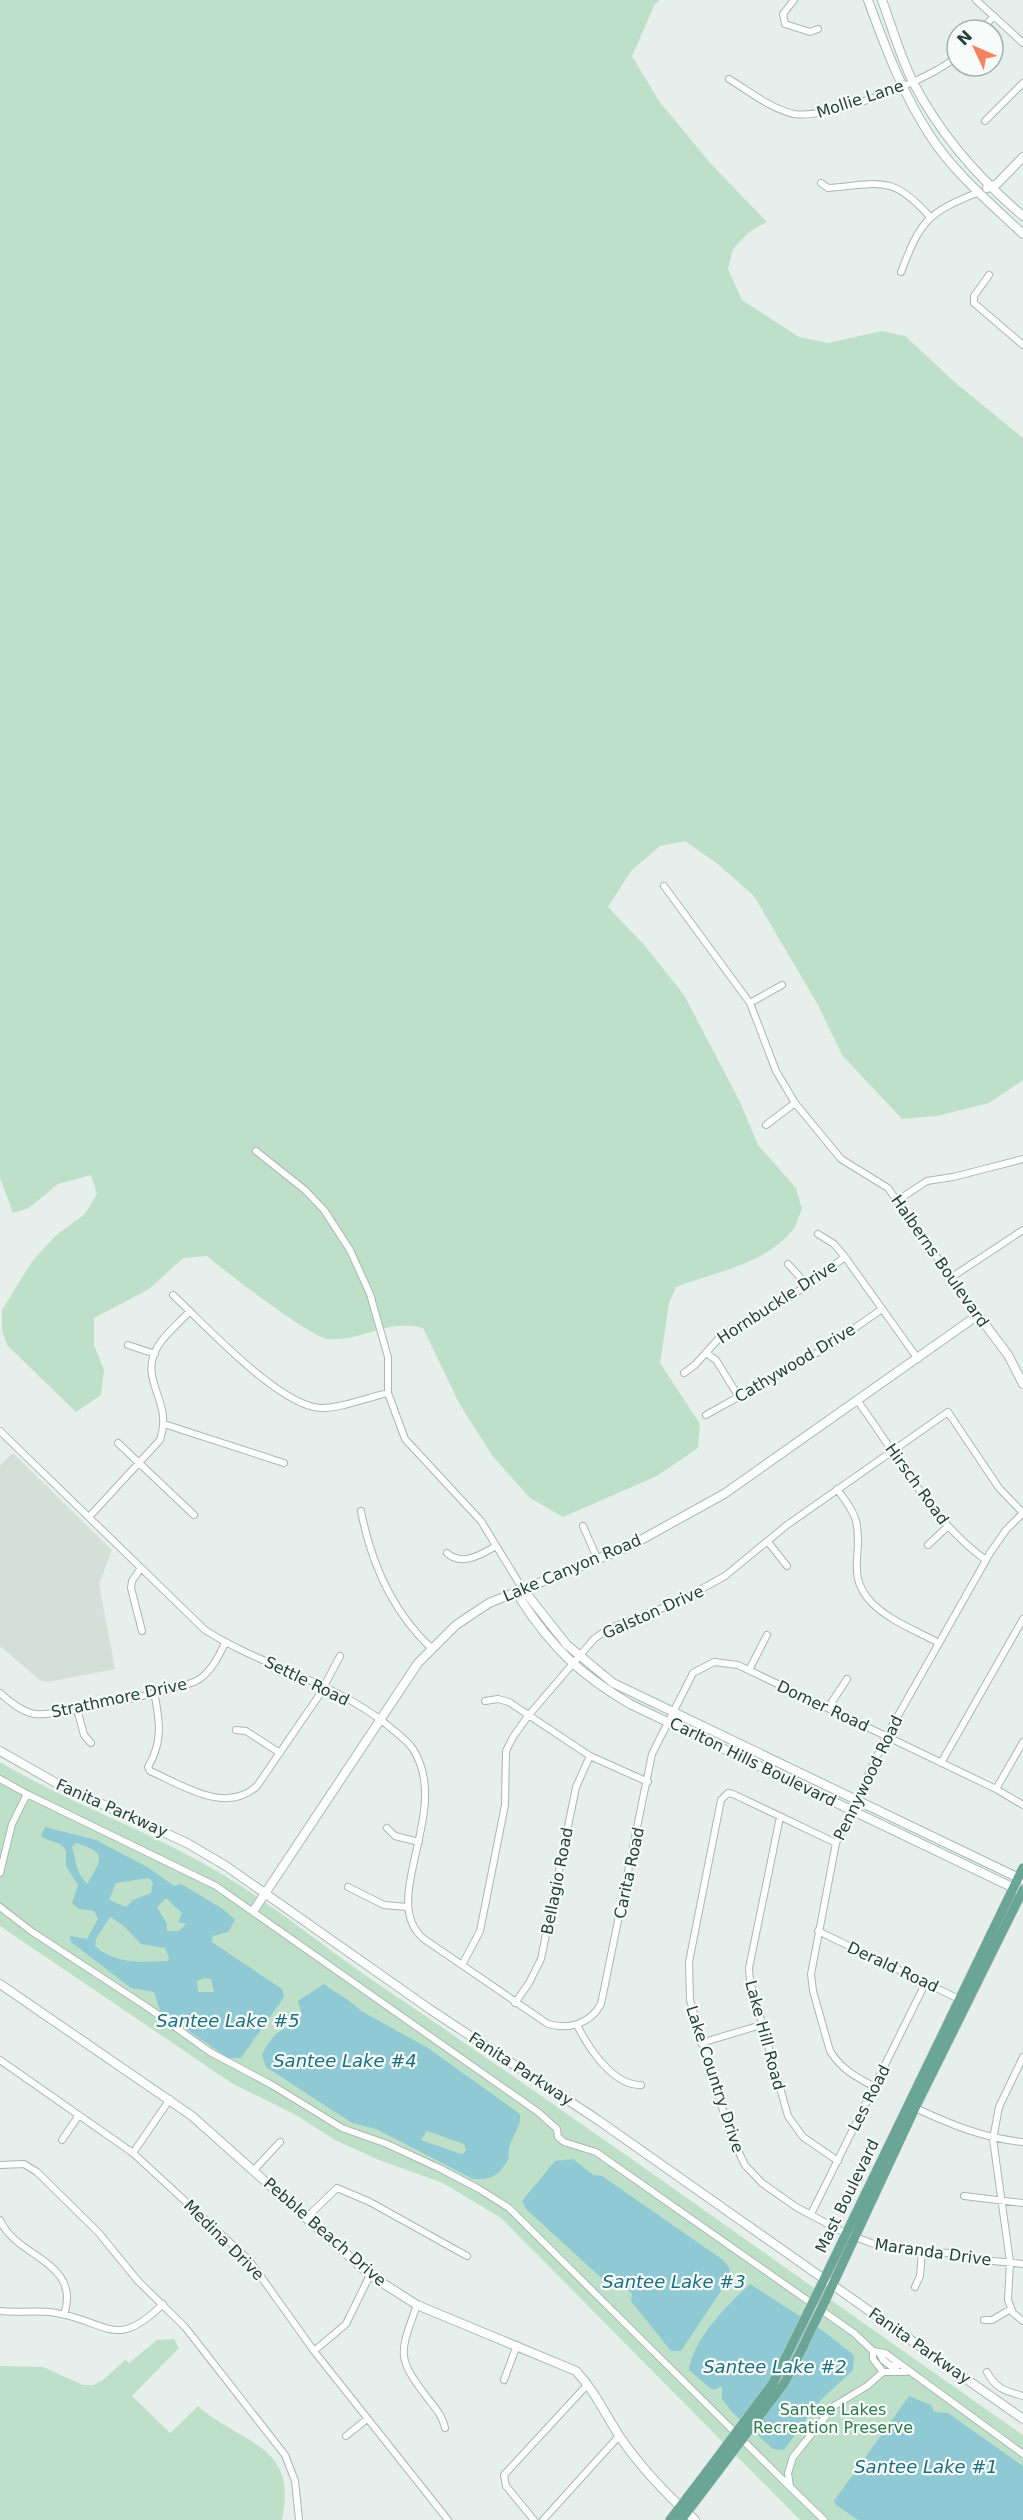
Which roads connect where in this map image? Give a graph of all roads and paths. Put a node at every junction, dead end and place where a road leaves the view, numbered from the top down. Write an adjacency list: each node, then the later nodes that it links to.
1 (794, 0): 6 (street)
2 (868, 0): 12 (street)
3 (882, 0): 10 (street)
4 (976, 0): 5 (street)
5 (994, 16): 7 (street)
6 (818, 29)
7 (1023, 43)
8 (945, 66): 10 (street, Mollie Lane)
9 (729, 79): 12 (street, Mollie Lane)
10 (913, 81): 12 (street, Mollie Lane); 16 (street)
11 (1023, 83): 13 (street)
12 (901, 86): 17 (street)
13 (985, 121)
14 (1023, 157): 16 (street)
15 (821, 183): 19 (street)
16 (990, 187): 17 (street); 18 (street)
17 (979, 192): 19 (street); 20 (street)
18 (1023, 216)
19 (930, 217): 21 (street)
20 (1023, 234)
21 (901, 272)
22 (989, 275): 23 (street)
23 (1023, 345)
24 (664, 886): 26 (street, Halberns Boulevard)
25 (782, 985): 26 (street)
26 (750, 1004): 27 (street, Halberns Boulevard)
27 (795, 1103): 28 (street); 31 (street, Halberns Boulevard)
28 (766, 1125)
29 (256, 1151): 48 (street, Carlton Hills Boulevard)
30 (1023, 1159): 31 (street)
31 (898, 1200): 36 (street, Halberns Boulevard)
32 (1023, 1230): 36 (street)
33 (818, 1234): 34 (street)
34 (845, 1257): 37 (street, Hornbuckle Drive); 39 (street)
35 (788, 1264): 37 (street)
36 (952, 1277): 41 (street, Halberns Boulevard)
37 (808, 1286): 43 (street, Hornbuckle Drive)
38 (173, 1295): 40 (street)
39 (882, 1309): 45 (street); 49 (street, Cathywood Drive)
40 (190, 1311): 44 (street); 48 (street)
41 (978, 1314): 45 (street, Lake Canyon Road); 47 (street, Halberns Boulevard)
42 (128, 1345): 44 (street)
43 (706, 1353): 46 (street, Hornbuckle Drive); 49 (street)
44 (154, 1354): 52 (street)
45 (918, 1359): 50 (street, Lake Canyon Road)
46 (684, 1373)
47 (1023, 1384)
48 (388, 1393): 67 (street, Carlton Hills Boulevard)
49 (739, 1397): 51 (street, Cathywood Drive)
50 (857, 1400): 55 (street, Hirsch Road); 69 (street, Lake Canyon Road)
51 (706, 1415)
52 (164, 1424): 56 (street); 57 (street)
53 (0, 1431): 62 (street, Settle Road)
54 (118, 1443): 56 (street)
55 (893, 1450): 58 (street, Galston Drive); 60 (street, Galston Drive); 64 (street, Hirsch Road)
56 (140, 1463): 61 (street); 62 (street)
57 (284, 1463)
58 (837, 1489): 65 (street, Galston Drive); 78 (street)
59 (361, 1511): 79 (street)
60 (1023, 1513): 70 (street, Pennywood Road)
61 (194, 1515)
62 (89, 1517): 72 (street, Settle Road)
63 (583, 1526): 69 (street)
64 (947, 1527): 66 (street); 70 (street, Hirsch Road)
65 (768, 1542): 71 (street); 81 (street, Galston Drive)
66 (928, 1545)
67 (496, 1546): 68 (street); 73 (street, Carlton Hills Boulevard)
68 (447, 1553)
69 (597, 1558): 73 (street, Lake Canyon Road)
70 (986, 1560): 78 (street, Pennywood Road)
71 (787, 1566)
72 (141, 1568): 75 (street); 77 (street, Settle Road)
73 (522, 1588): 79 (street, Lake Canyon Road); 81 (street, Carlton Hills Boulevard); 82 (street, Carlton Hills Boulevard)
74 (1023, 1619): 102 (street)
75 (142, 1631)
76 (767, 1635): 83 (street)
77 (225, 1643): 85 (street, Settle Road); 86 (street, Strathmore Drive)
78 (939, 1644): 96 (street, Pennywood Road)
79 (431, 1648): 93 (street, Lake Canyon Road)
80 (340, 1656): 85 (street)
81 (579, 1656): 82 (street, Galston Drive); 91 (street, Carlton Hills Boulevard)
82 (572, 1665): 92 (street, Galston Drive); 94 (street, Carlton Hills Boulevard)
83 (749, 1670): 89 (street, Domer Road); 91 (street, Domer Road)
84 (847, 1678): 89 (street)
85 (325, 1686): 93 (street, Settle Road); 100 (street)
86 (154, 1692): 90 (street, Strathmore Drive); 100 (street)
87 (0, 1693): 90 (street, Strathmore Drive)
88 (485, 1701): 92 (street)
89 (828, 1708): 96 (street, Domer Road)
90 (77, 1709): 98 (street)
91 (672, 1712): 94 (street, Carita Road); 107 (street, Carlton Hills Boulevard)
92 (528, 1716): 101 (street); 124 (street, Galston Drive)
93 (379, 1719): 111 (street, Settle Road); 119 (street, Lake Canyon Road)
94 (668, 1722): 104 (street, Carita Road); 107 (street, Carlton Hills Boulevard)
95 (236, 1730): 100 (street)
96 (887, 1736): 102 (street, Domer Road); 107 (street, Pennywood Road)
97 (1023, 1742): 105 (street)
98 (92, 1743)
99 (0, 1751): 119 (street, Fanita Parkway)
100 (280, 1753)
101 (590, 1756): 104 (street); 128 (street, Bellagio Road)
102 (941, 1763): 105 (street, Domer Road)
103 (0, 1779): 106 (street)
104 (648, 1782): 129 (street, Carita Road)
105 (996, 1788): 108 (street, Domer Road)
106 (27, 1794): 114 (street); 171 (street)
107 (854, 1805): 112 (street, Pennywood Road); 115 (street, Carlton Hills Boulevard); 117 (street, Carlton Hills Boulevard)
108 (1023, 1805)
109 (780, 1817): 112 (street); 130 (street, Lake Hill Road); 131 (street, Lake Country Drive)
110 (387, 1828): 111 (street)
111 (419, 1842): 121 (street, Settle Road)
112 (836, 1843): 123 (street, Pennywood Road)
113 (1023, 1868): 115 (main road, Mast Boulevard)
114 (0, 1874)
115 (1020, 1879): 117 (main road, Mast Boulevard)
116 (348, 1887): 121 (street)
117 (1012, 1887): 118 (street, Carlton Hills Boulevard); 127 (main road, Mast Boulevard)
118 (1023, 1892): 127 (main road, Mast Boulevard)
119 (264, 1893): 122 (street, Lake Canyon Road); 160 (street, Fanita Parkway)
120 (0, 1907): 184 (street)
121 (406, 1907): 124 (street)
122 (254, 1910)
123 (818, 1931): 125 (street, Derald Road); 136 (street, Pennywood Road)
124 (462, 1965): 128 (street)
125 (926, 1982): 127 (street, Derald Road); 136 (street, Les Road)
126 (0, 1984): 137 (street, Pebble Beach Drive)
127 (963, 2000): 138 (main road, Mast Boulevard)
128 (515, 2003): 129 (street)
129 (577, 2025): 135 (street)
130 (760, 2025): 131 (street); 145 (street, Lake Hill Road)
131 (701, 2043): 151 (street, Lake Country Drive)
132 (1023, 2057): 134 (street)
133 (0, 2060): 139 (street, Medina Drive)
134 (1021, 2065): 140 (street)
135 (641, 2085)
136 (875, 2087): 145 (street, Les Road)
137 (170, 2099): 144 (street); 147 (street, Pebble Beach Drive)
138 (911, 2106): 140 (street); 154 (main road, Mast Boulevard)
139 (79, 2115): 141 (street); 144 (street, Medina Drive)
140 (993, 2139): 143 (street); 149 (street)
141 (62, 2140)
142 (280, 2142): 147 (street)
143 (1023, 2142)
144 (133, 2153): 170 (street, Medina Drive)
145 (838, 2161): 151 (street, Les Road)
146 (0, 2165): 162 (street)
147 (254, 2170): 152 (street, Pebble Beach Drive)
148 (964, 2196): 149 (street)
149 (1001, 2200): 150 (street); 157 (street)
150 (1023, 2203)
151 (811, 2214): 154 (street, Lake Country Drive)
152 (306, 2218): 156 (street); 159 (street, Pebble Beach Drive)
153 (0, 2220): 166 (street)
154 (850, 2235): 155 (street, Maranda Drive); 160 (main road, Mast Boulevard)
155 (922, 2251): 157 (street, Maranda Drive); 161 (street)
156 (467, 2256)
157 (1010, 2262): 158 (street, Maranda Drive); 164 (street)
158 (1023, 2264)
159 (370, 2275): 163 (street, Pebble Beach Drive); 170 (street)
160 (828, 2281): 179 (street, Fanita Parkway); 185 (main road, Mast Boulevard, bridge)
161 (915, 2287)
162 (163, 2304): 166 (street); 186 (street)
163 (417, 2305): 169 (street, Pebble Beach Drive); 180 (street)
164 (1011, 2309): 167 (street); 168 (street)
165 (0, 2311): 166 (street)
166 (64, 2315)
167 (984, 2320)
168 (1023, 2321)
169 (518, 2344): 175 (street); 176 (street, Pebble Beach Drive)
170 (314, 2351): 178 (street, Medina Drive)
171 (873, 2351): 172 (street); 173 (street)
172 (883, 2372): 173 (street); 184 (street)
173 (909, 2372): 183 (street)
174 (987, 2372): 177 (street)
175 (504, 2380)
176 (588, 2384): 182 (street, Pebble Beach Drive); 188 (street)
177 (1023, 2397)
178 (367, 2419): 181 (street); 187 (street, Medina Drive)
179 (1023, 2419)
180 (445, 2428)
181 (346, 2436)
182 (620, 2436): 185 (street, Pebble Beach Drive); 189 (street)
183 (1023, 2454)
184 (790, 2487): 192 (street)
185 (683, 2513): 190 (main road, Mast Boulevard); 191 (street, Pebble Beach Drive)
186 (299, 2520)
187 (448, 2520)
188 (534, 2520)
189 (543, 2520)
190 (670, 2520)
191 (695, 2520)
192 (824, 2520)

